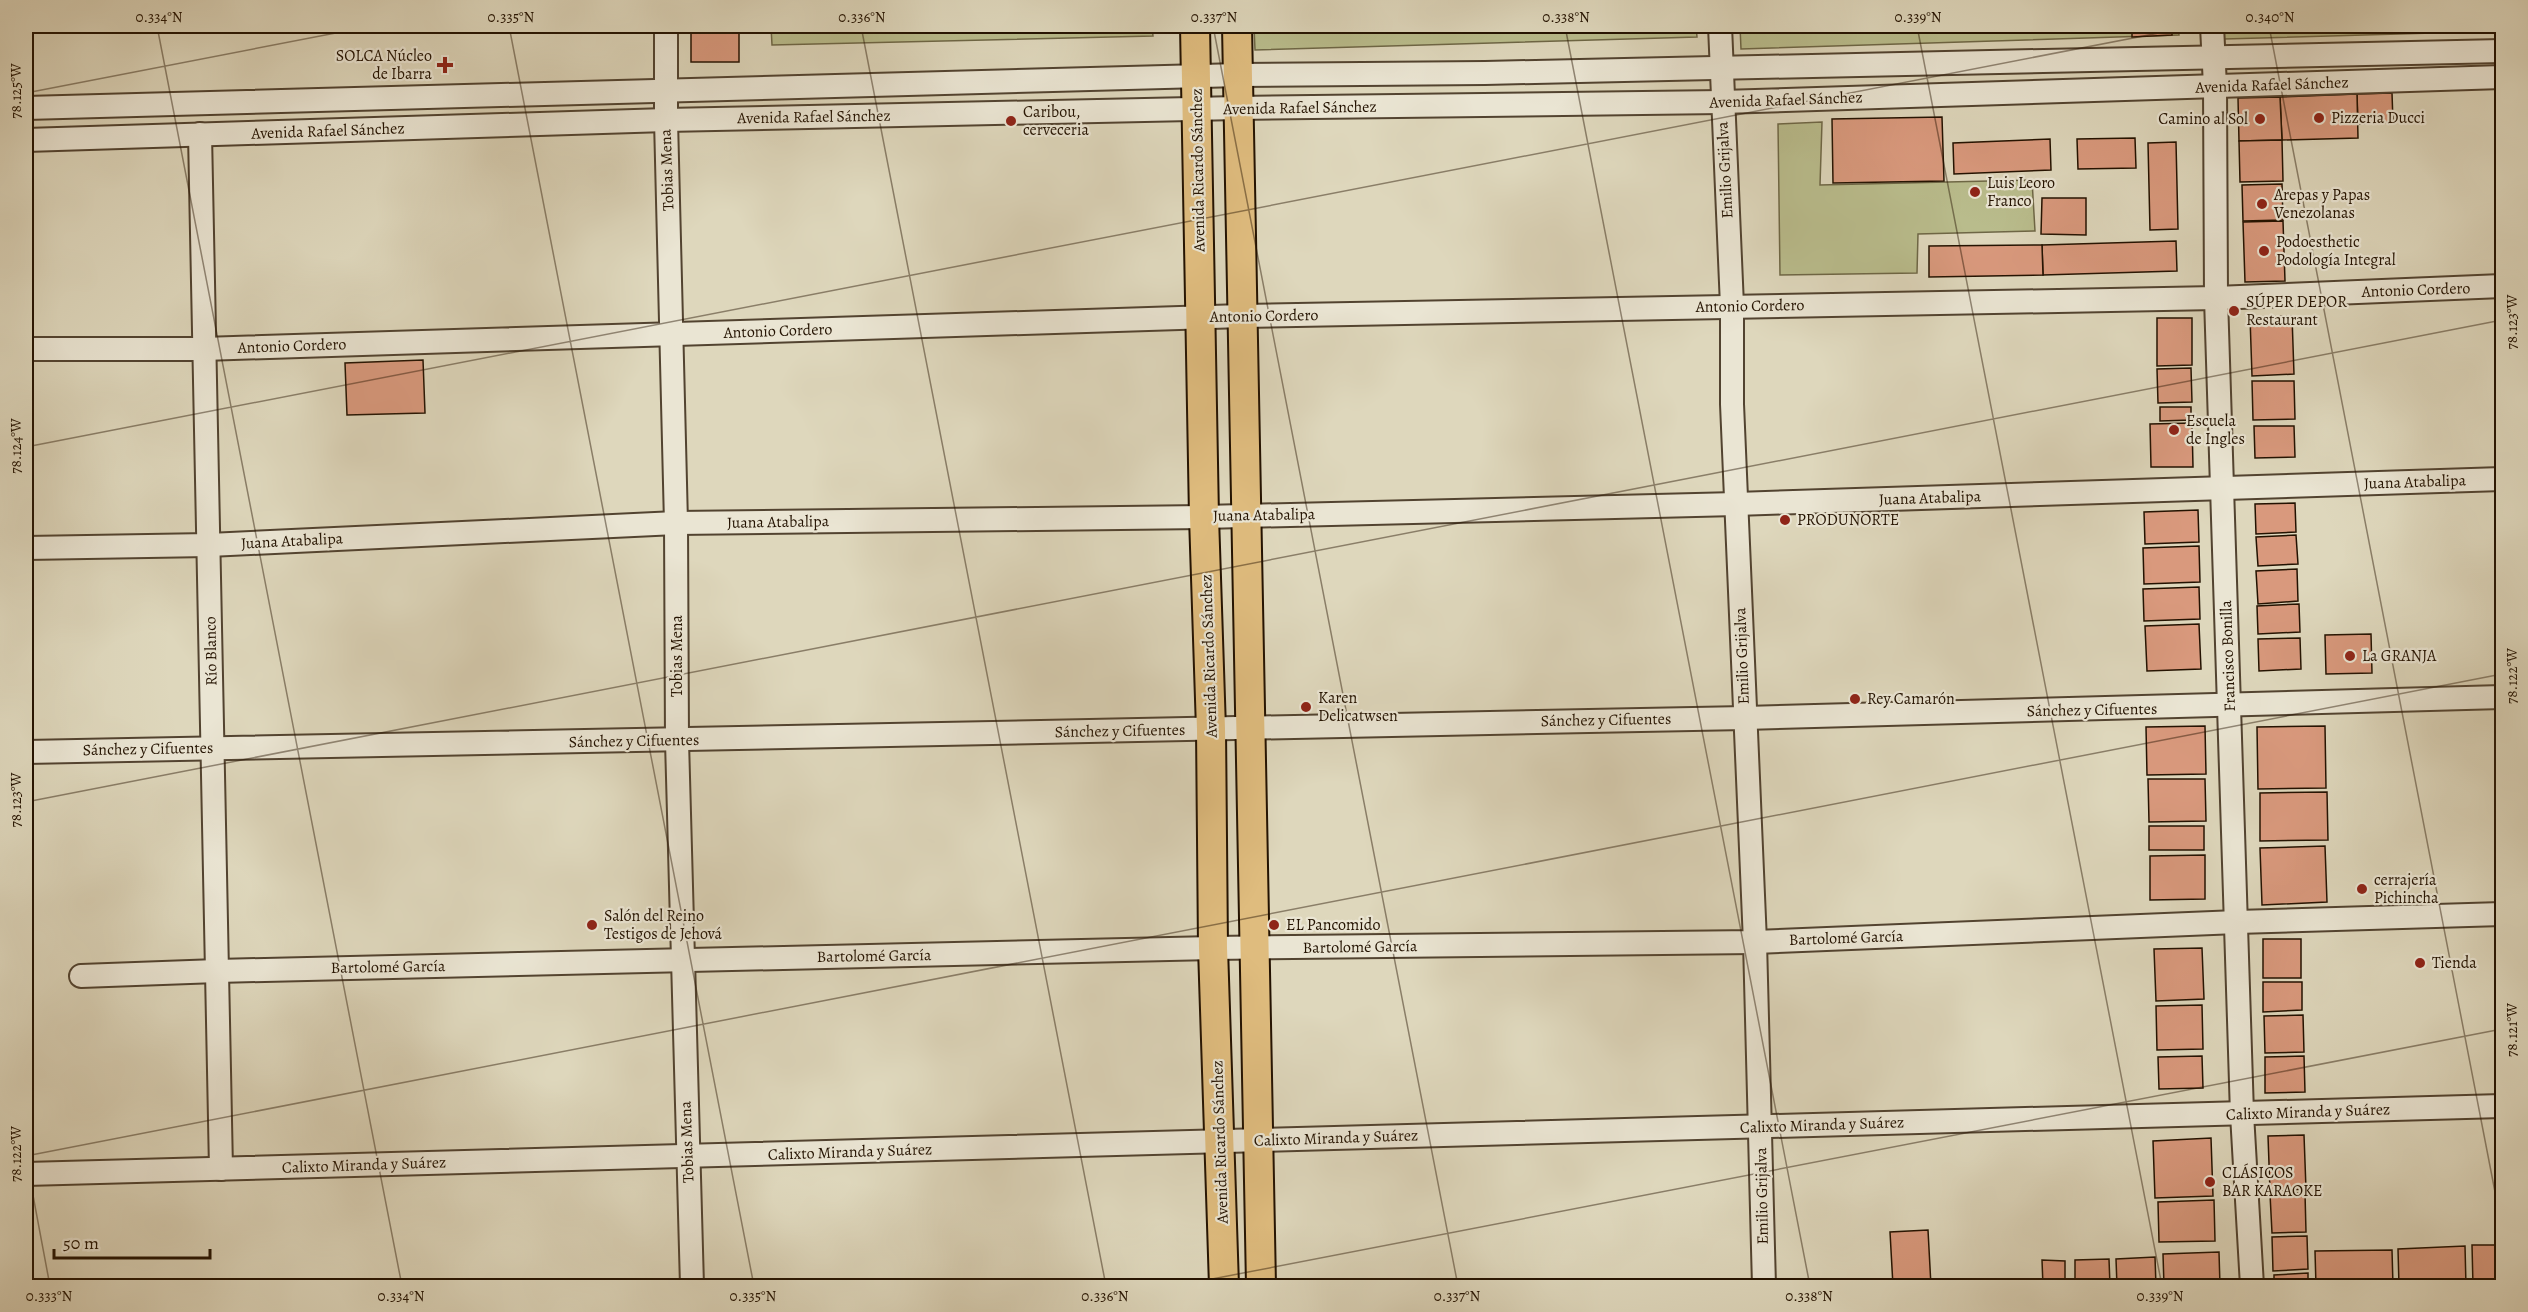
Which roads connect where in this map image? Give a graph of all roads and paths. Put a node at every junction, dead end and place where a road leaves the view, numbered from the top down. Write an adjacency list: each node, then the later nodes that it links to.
1 (666, 26): 13 (street, Tobias Mena)
2 (1195, 26): 10 (main road, Avenida Ricardo Sánchez)
3 (1237, 26): 9 (main road)
4 (1720, 26): 8 (street, Emilio Grijalva)
5 (2212, 26): 7 (street, Francisco Bonilla)
6 (2502, 51): 7 (street, Avenida Rafael Sánchez)
7 (2213, 57): 8 (street, Avenida Rafael Sánchez); 12 (street, Francisco Bonilla)
8 (1721, 68): 9 (street, Avenida Rafael Sánchez); 15 (street, Emilio Grijalva)
9 (1239, 75): 10 (street, Avenida Rafael Sánchez); 17 (main road)
10 (1196, 77): 13 (street, Avenida Rafael Sánchez); 18 (main road, Avenida Ricardo Sánchez)
11 (2502, 77): 12 (street, Avenida Rafael Sánchez)
12 (2216, 86): 15 (street, Avenida Rafael Sánchez); 24 (street, Francisco Bonilla)
13 (667, 89): 14 (street, Avenida Rafael Sánchez); 19 (street, Tobias Mena)
14 (316, 98): 16 (street, Avenida Rafael Sánchez); 20 (street)
15 (1722, 102): 17 (street, Avenida Rafael Sánchez); 25 (street, Emilio Grijalva)
16 (26, 108)
17 (1238, 108): 18 (street, Avenida Rafael Sánchez); 26 (main road)
18 (1196, 109): 19 (street, Avenida Rafael Sánchez); 27 (main road, Avenida Ricardo Sánchez)
19 (666, 120): 20 (street, Avenida Rafael Sánchez); 28 (street, Tobias Mena)
20 (315, 132): 21 (street, Avenida Rafael Sánchez)
21 (200, 134): 22 (street, Avenida Rafael Sánchez); 30 (street, Río Blanco)
22 (26, 140)
23 (2502, 286): 24 (street, Antonio Cordero)
24 (2217, 298): 25 (street, Antonio Cordero); 32 (street, Francisco Bonilla)
25 (1732, 306): 26 (street, Antonio Cordero); 33 (street, Emilio Grijalva)
26 (1242, 316): 27 (street, Antonio Cordero); 34 (main road)
27 (1201, 318): 28 (street, Antonio Cordero); 35 (main road, Avenida Ricardo Sánchez)
28 (672, 334): 30 (street, Antonio Cordero); 36 (street, Tobias Mena)
29 (26, 349): 30 (street, Antonio Cordero)
30 (203, 349): 37 (street, Río Blanco)
31 (2502, 479): 32 (street, Juana Atabalipa)
32 (2222, 487): 33 (street, Juana Atabalipa); 40 (street, Francisco Bonilla)
33 (1736, 504): 34 (street, Juana Atabalipa); 41 (street, Emilio Grijalva)
34 (1245, 516): 35 (street, Juana Atabalipa); 42 (main road)
35 (1204, 517): 36 (street, Juana Atabalipa); 43 (main road, Avenida Ricardo Sánchez)
36 (676, 523): 37 (street, Juana Atabalipa); 44 (street, Tobias Mena)
37 (209, 545): 38 (street, Juana Atabalipa); 45 (street, Río Blanco)
38 (26, 548)
39 (2502, 697): 40 (street, Sánchez y Cifuentes)
40 (2230, 706): 41 (street, Sánchez y Cifuentes); 48 (street, Francisco Bonilla)
41 (1744, 718): 42 (street, Sánchez y Cifuentes); 49 (street, Emilio Grijalva)
42 (1249, 726): 43 (street, Sánchez y Cifuentes); 51 (main road)
43 (1211, 729): 44 (street, Sánchez y Cifuentes); 50 (main road, Avenida Ricardo Sánchez)
44 (677, 741): 45 (street, Sánchez y Cifuentes); 52 (street, Tobias Mena)
45 (212, 748): 46 (street, Sánchez y Cifuentes); 53 (street, Río Blanco)
46 (26, 752)
47 (2502, 914): 48 (street, Bartolomé García)
48 (2237, 922): 49 (street, Bartolomé García); 56 (street, Francisco Bonilla)
49 (1755, 942): 51 (street, Bartolomé García); 57 (street, Emilio Grijalva)
50 (1214, 948): 51 (street, Bartolomé García); 52 (street, Bartolomé García); 59 (main road, Avenida Ricardo Sánchez)
51 (1254, 948): 58 (main road)
52 (683, 961): 53 (street, Bartolomé García); 60 (street, Tobias Mena)
53 (217, 971): 54 (street, Bartolomé García); 61 (street, Río Blanco)
54 (81, 976)
55 (2502, 1106): 56 (street, Calixto Miranda y Suárez)
56 (2242, 1114): 57 (street, Calixto Miranda y Suárez); 67 (street, Francisco Bonilla)
57 (1760, 1127): 58 (street, Calixto Miranda y Suárez); 66 (street, Emilio Grijalva)
58 (1260, 1140): 59 (street, Calixto Miranda y Suárez); 65 (main road)
59 (1221, 1141): 60 (street, Calixto Miranda y Suárez); 64 (main road, Avenida Ricardo Sánchez)
60 (687, 1156): 61 (street, Calixto Miranda y Suárez); 63 (street, Tobias Mena)
61 (221, 1169): 62 (street, Calixto Miranda y Suárez)
62 (26, 1174)
63 (692, 1287)
64 (1224, 1287)
65 (1261, 1287)
66 (1764, 1287)
67 (2252, 1287)

